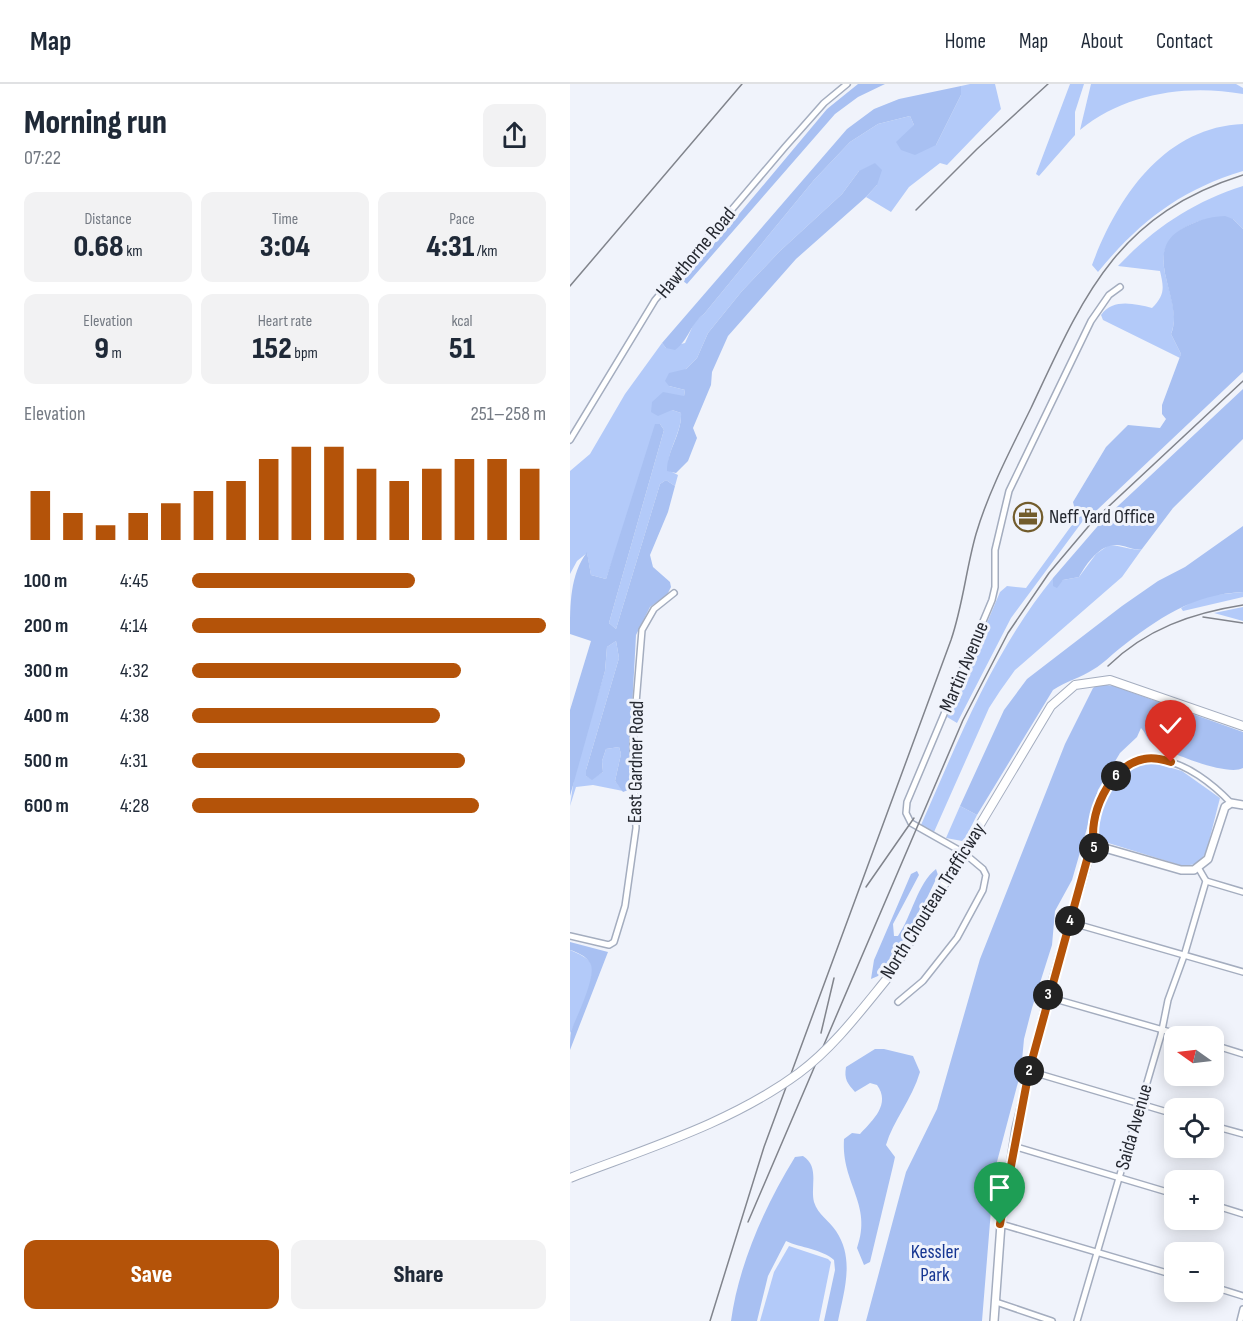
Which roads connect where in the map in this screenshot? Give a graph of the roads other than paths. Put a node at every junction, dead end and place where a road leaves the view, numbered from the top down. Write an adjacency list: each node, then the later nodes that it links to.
1 (847, 84): 3 (street, Hawthorne Road)
2 (1120, 287): 9 (street, Martin Avenue)
3 (570, 440)
4 (674, 593): 14 (street, East Gardner Road)
5 (1243, 726): 9 (main road, North Chouteau Trafficway)
6 (1231, 803): 7 (street); 8 (street); 10 (street)
7 (1243, 805)
8 (1095, 848): 10 (street); 13 (street)
9 (964, 854): 18 (street, Martin Avenue); 29 (main road, North Chouteau Trafficway, bridge)
10 (1198, 868): 11 (street)
11 (1206, 881): 12 (street); 15 (street, Saida Avenue)
12 (1243, 892)
13 (1069, 922): 15 (street); 17 (street)
14 (570, 936)
15 (1185, 956): 16 (street); 19 (street, Saida Avenue)
16 (1243, 972)
17 (1048, 996): 19 (street); 22 (street)
18 (898, 1002)
19 (1162, 1030): 23 (street, Saida Avenue)
20 (1224, 1048): 21 (street)
21 (1243, 1054)
22 (1029, 1071): 23 (street); 27 (street)
23 (1140, 1104): 24 (street); 28 (street, Saida Avenue)
24 (1164, 1111)
25 (1224, 1129): 26 (street)
26 (1243, 1134)
27 (1013, 1146): 28 (street); 33 (street)
28 (1119, 1177): 30 (street); 34 (street, Saida Avenue)
29 (570, 1178)
30 (1164, 1191)
31 (1224, 1209): 32 (street)
32 (1243, 1214)
33 (1000, 1224): 34 (street); 38 (street)
34 (1097, 1252): 35 (street); 42 (street, Saida Avenue)
35 (1164, 1272)
36 (1224, 1290): 37 (street)
37 (1243, 1296)
38 (996, 1302): 40 (street); 41 (street)
39 (1243, 1309): 43 (street)
40 (994, 1321)
41 (1052, 1321)
42 (1077, 1321)
43 (1240, 1321)

